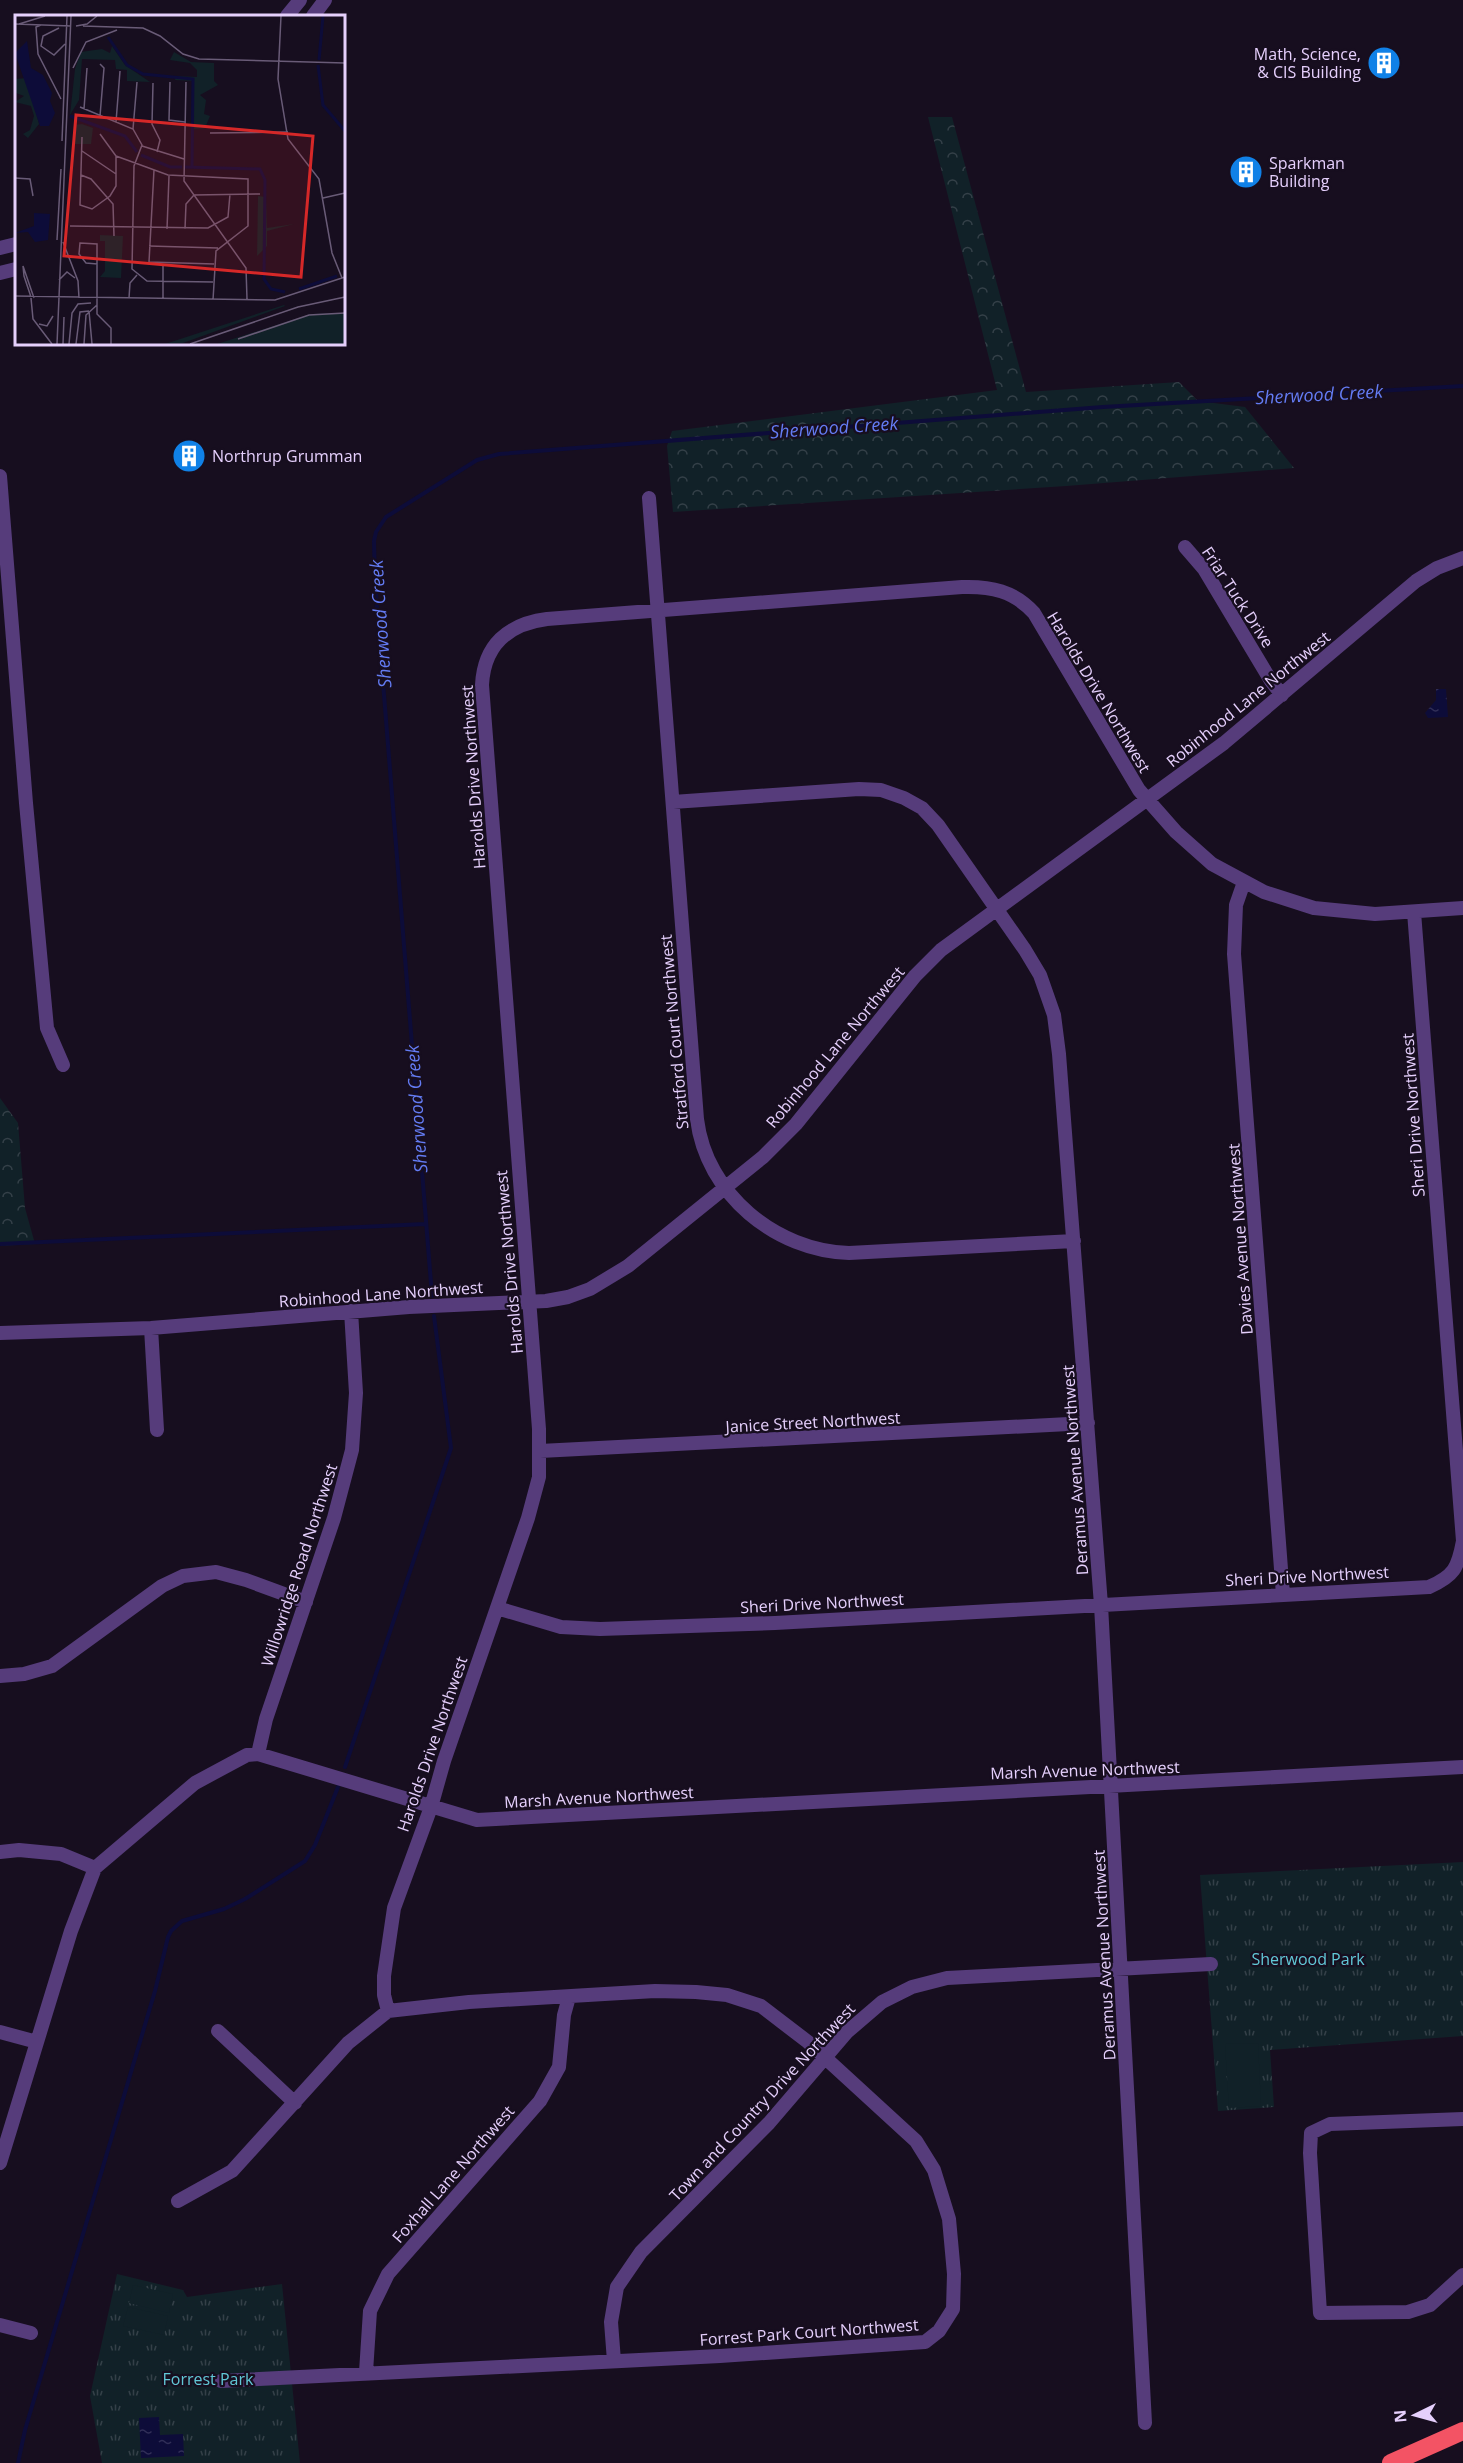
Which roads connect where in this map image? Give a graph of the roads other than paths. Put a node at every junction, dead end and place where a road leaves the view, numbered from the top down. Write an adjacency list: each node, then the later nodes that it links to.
1 (300, 0): 3 (street)
2 (325, 0): 4 (street)
3 (288, 15)
4 (315, 15)
5 (15, 244): 6 (street)
6 (0, 248)
7 (15, 269): 8 (street)
8 (0, 273)
9 (0, 476): 21 (street)
10 (649, 498): 13 (street, Stratford Court Northwest)
11 (1185, 548): 14 (street, Friar Tuck Drive)
12 (1463, 558): 14 (street, Robinhood Lane Northwest)
13 (658, 611): 15 (street, Harolds Drive Northwest); 16 (street, Stratford Court Northwest); 24 (street, Harolds Drive Northwest)
14 (1282, 695): 15 (street, Robinhood Lane Northwest)
15 (1147, 801): 17 (street, Harolds Drive Northwest); 18 (street, Robinhood Lane Northwest)
16 (673, 802): 18 (street, Deramus Avenue Northwest); 22 (street, Stratford Court Northwest)
17 (1244, 882): 20 (street, Harolds Drive Northwest); 32 (street, Davies Avenue Northwest)
18 (996, 908): 22 (street, Robinhood Lane Northwest); 23 (street, Deramus Avenue Northwest)
19 (1463, 908): 20 (street, Harolds Drive Northwest)
20 (1414, 912): 30 (street, Sheri Drive Northwest)
21 (63, 1065)
22 (725, 1187): 23 (street, Stratford Court Northwest); 24 (street, Robinhood Lane Northwest)
23 (1074, 1241): 28 (street, Deramus Avenue Northwest)
24 (529, 1302): 25 (street, Robinhood Lane Northwest); 31 (street, Harolds Drive Northwest)
25 (351, 1311): 26 (street, Robinhood Lane Northwest); 33 (street, Willowridge Road Northwest)
26 (151, 1328): 27 (street, Robinhood Lane Northwest); 29 (street)
27 (0, 1333)
28 (1088, 1423): 31 (street, Janice Street Northwest); 34 (street, Deramus Avenue Northwest)
29 (157, 1430)
30 (1459, 1435): 32 (street, Sheri Drive Northwest)
31 (540, 1451): 35 (street, Harolds Drive Northwest)
32 (1283, 1594): 34 (street, Sheri Drive Northwest)
33 (306, 1602): 36 (street); 37 (street, Willowridge Road Northwest)
34 (1101, 1605): 35 (street, Sheri Drive Northwest); 39 (street, Deramus Avenue Northwest)
35 (497, 1608): 40 (street, Harolds Drive Northwest)
36 (0, 1676)
37 (258, 1754): 40 (street, Marsh Avenue Northwest); 42 (street)
38 (1463, 1767): 39 (street, Marsh Avenue Northwest)
39 (1111, 1786): 40 (street, Marsh Avenue Northwest); 44 (street, Deramus Avenue Northwest)
40 (431, 1807): 46 (street, Harolds Drive Northwest)
41 (0, 1852): 42 (street)
42 (95, 1868): 49 (street)
43 (1211, 1964): 44 (street, Town and Country Drive Northwest)
44 (1121, 1968): 50 (street, Town and Country Drive Northwest); 61 (street, Deramus Avenue Northwest)
45 (569, 1997): 46 (street, Forrest Park Court Northwest); 50 (street, Forrest Park Court Northwest); 59 (street, Foxhall Lane Northwest)
46 (388, 2011): 51 (street)
47 (219, 2031): 51 (street)
48 (0, 2032): 49 (street)
49 (37, 2042): 53 (street)
50 (825, 2058): 58 (street, Town and Country Drive Northwest); 58 (street, Forrest Park Court Northwest)
51 (295, 2103): 54 (street)
52 (1463, 2119): 55 (street)
53 (0, 2163)
54 (178, 2200)
55 (1463, 2275)
56 (0, 2325): 57 (street)
57 (31, 2333)
58 (614, 2361): 59 (street, Forrest Park Court Northwest)
59 (366, 2372): 60 (street, Forrest Park Court Northwest)
60 (221, 2381)
61 (1144, 2423)
62 (1463, 2431): 63 (highway)
63 (1391, 2463)

